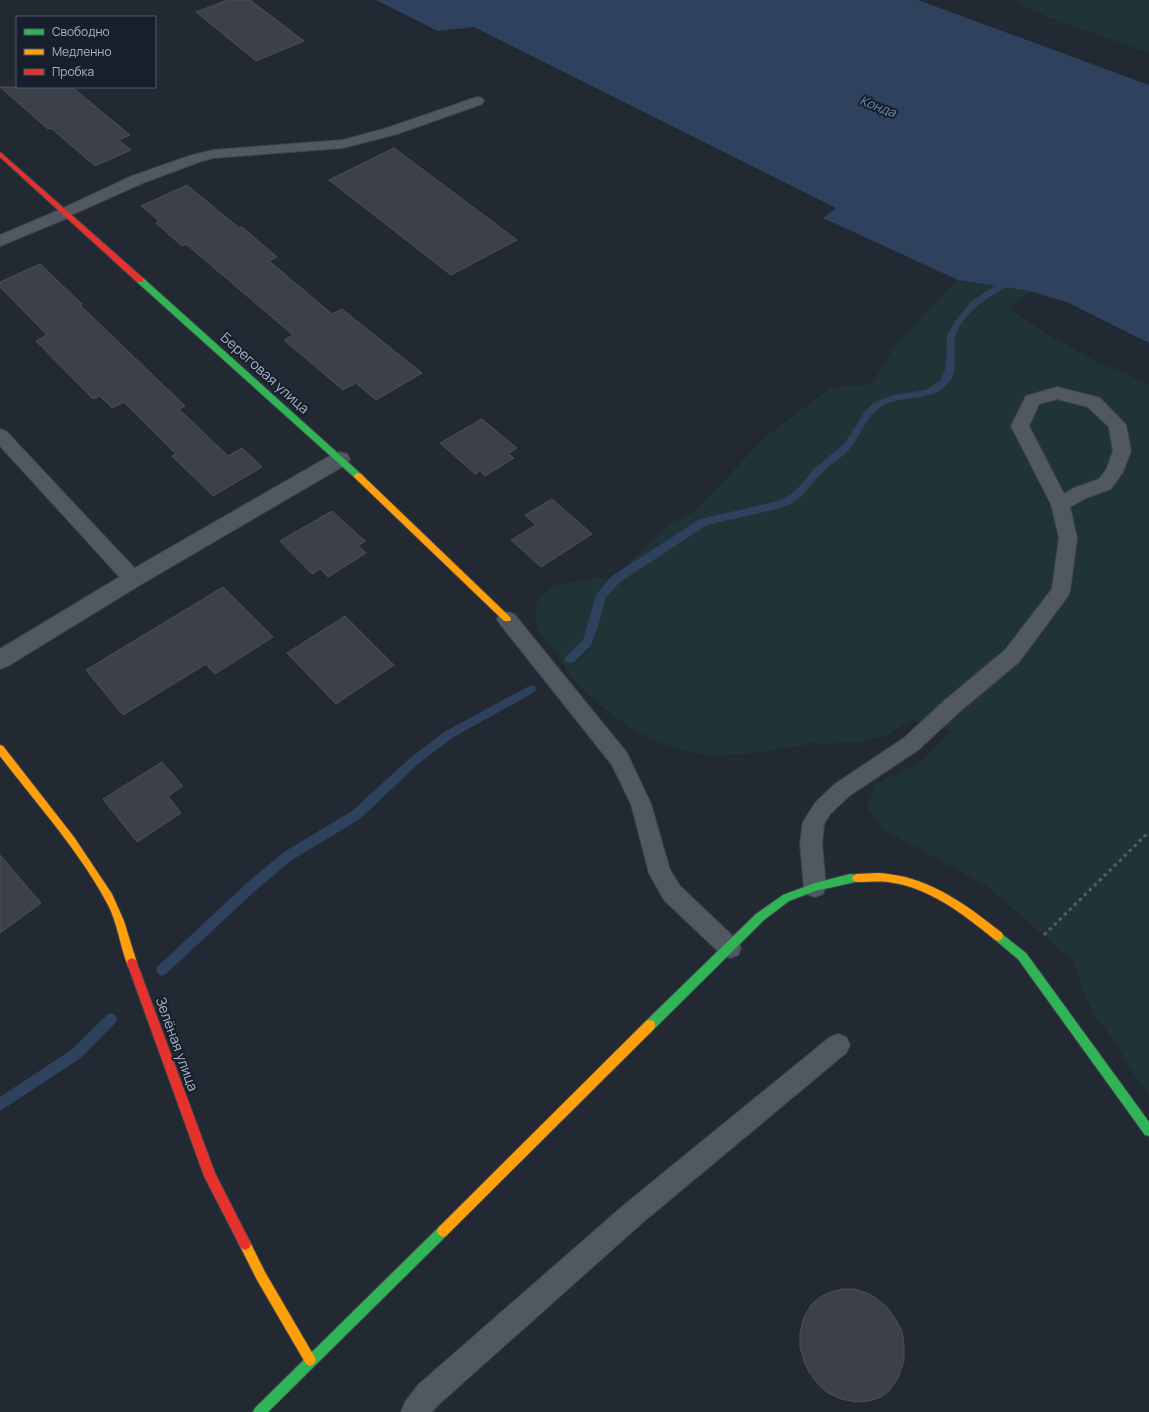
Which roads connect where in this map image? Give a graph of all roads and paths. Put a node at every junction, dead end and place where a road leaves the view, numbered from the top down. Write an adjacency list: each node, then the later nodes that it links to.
1 (477, 100): 3 (lane)
2 (0, 154): 3 (street, Береговая улица)
3 (64, 213): 4 (street); 6 (street, Береговая улица)
4 (0, 241)
5 (0, 435): 8 (lane)
6 (340, 459): 8 (street); 9 (street, Береговая улица)
7 (1059, 505): 7 (lane); 13 (lane)
8 (134, 579): 10 (street)
9 (507, 619): 14 (lane)
10 (0, 660)
11 (0, 749): 18 (street, Зелёная улица)
12 (1149, 832): 15 (path)
13 (815, 887): 14 (street); 15 (street)
14 (730, 948): 18 (street)
15 (1022, 956): 17 (street)
16 (838, 1045): 20 (lane)
17 (1149, 1131)
18 (310, 1360): 19 (street)
19 (259, 1412)
20 (415, 1412)

